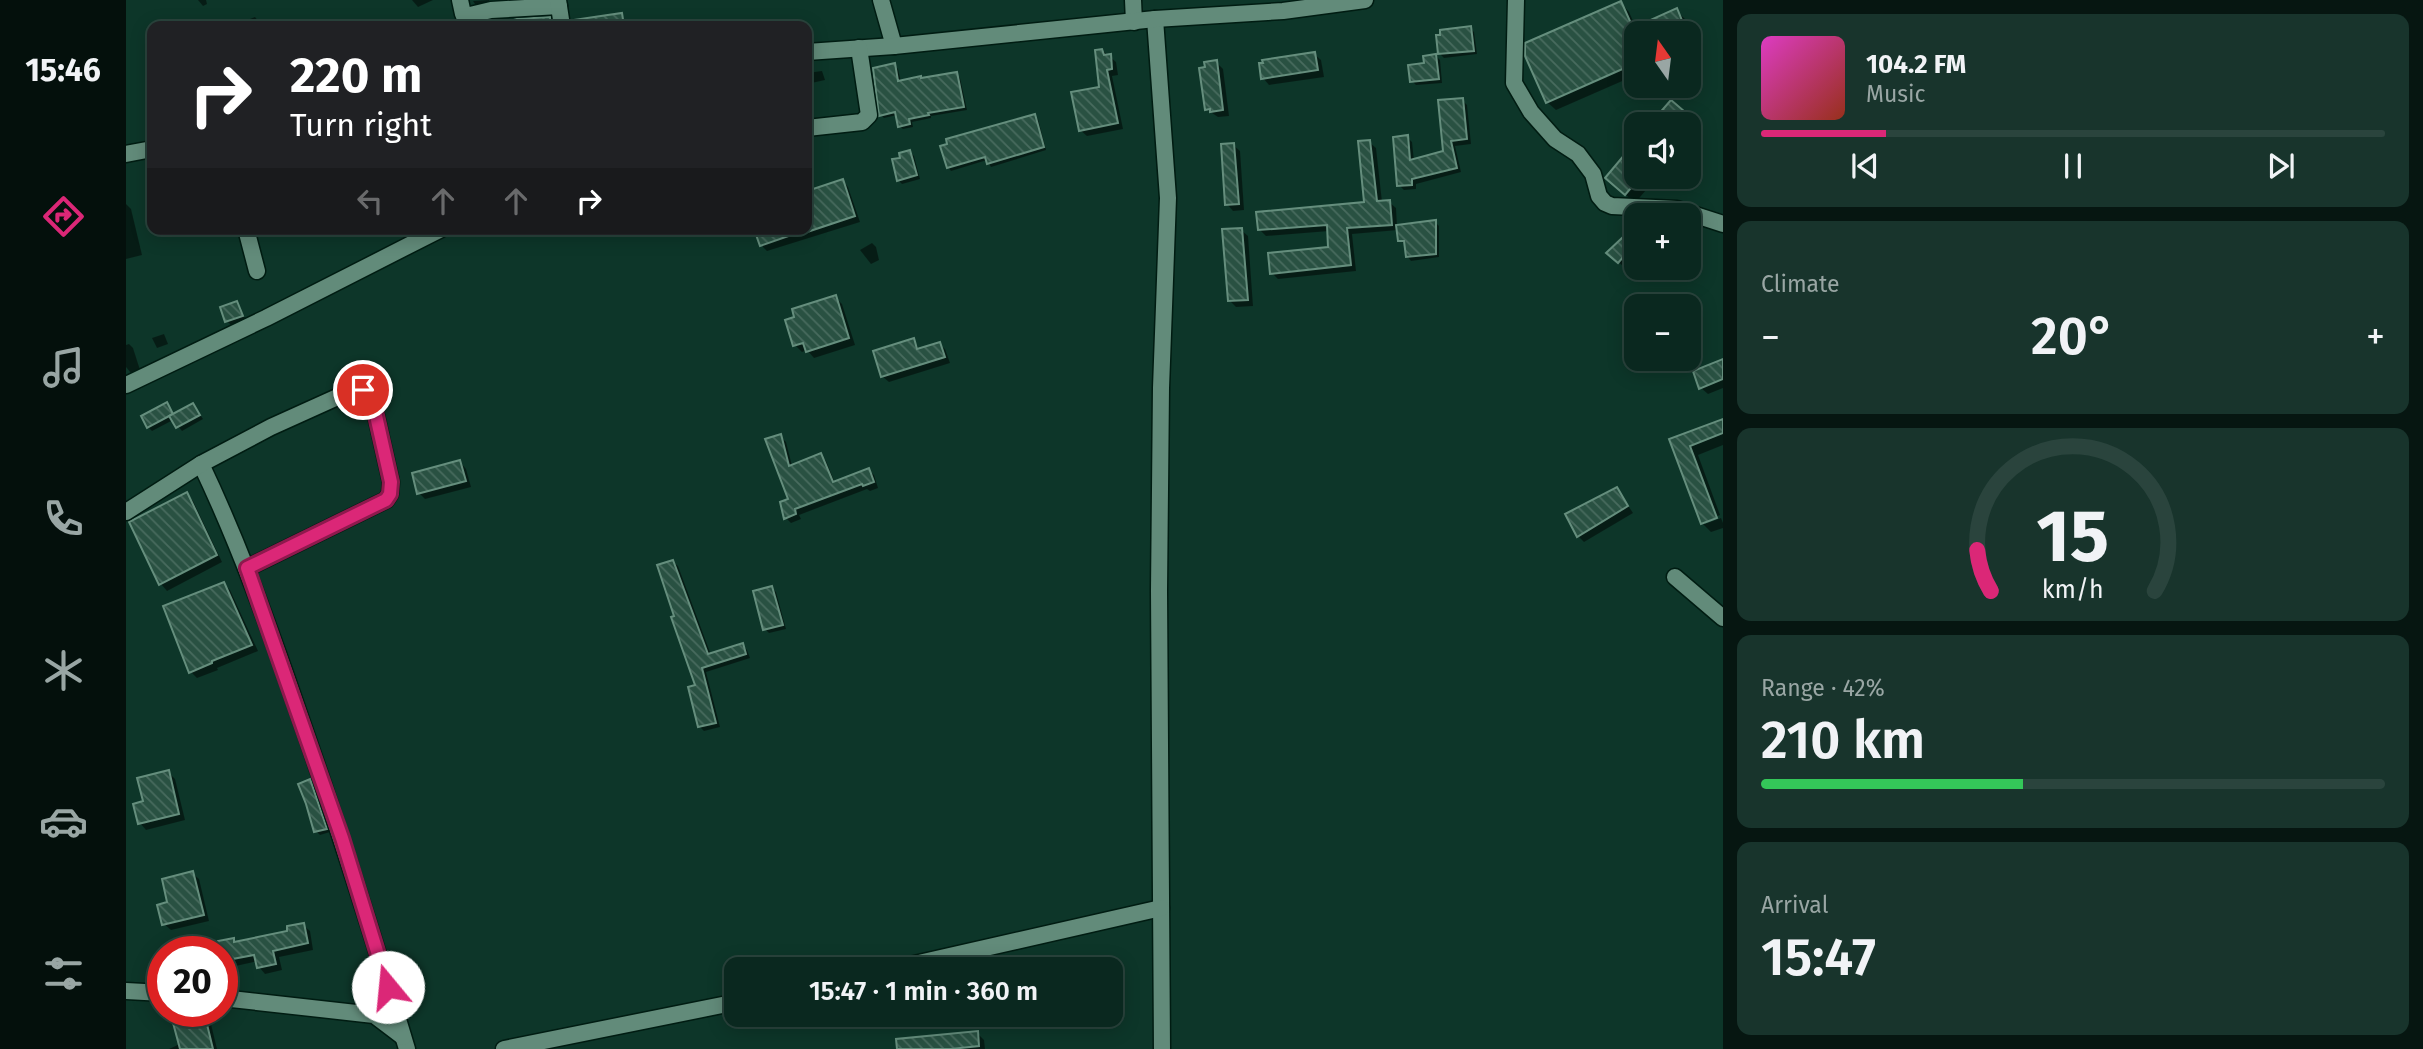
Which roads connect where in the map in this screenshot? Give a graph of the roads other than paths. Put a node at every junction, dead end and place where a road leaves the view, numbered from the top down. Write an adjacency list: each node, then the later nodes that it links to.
1 (460, 0): 6 (street)
2 (881, 0): 10 (street)
3 (1133, 0): 9 (street)
4 (1365, 0): 7 (street)
5 (1516, 0): 16 (street)
6 (558, 3): 8 (street)
7 (1155, 19): 9 (street); 26 (street)
8 (561, 21)
9 (1134, 22): 10 (street)
10 (894, 46): 11 (street)
11 (859, 48): 12 (street); 13 (street)
12 (812, 52)
13 (812, 127)
14 (147, 150): 15 (street)
15 (126, 154)
16 (1723, 224)
17 (248, 235): 19 (street)
18 (429, 235): 20 (street)
19 (257, 271)
20 (126, 385)
21 (201, 464): 22 (street); 23 (street); 23 (street)
22 (126, 512)
23 (247, 568): 32 (street)
24 (1675, 577): 25 (street)
25 (1723, 618)
26 (1161, 908): 27 (street); 34 (street)
27 (945, 957)
28 (126, 991): 29 (street)
29 (147, 992)
30 (238, 1000): 32 (street)
31 (724, 1005): 33 (street)
32 (405, 1043)
33 (504, 1049)
34 (1162, 1049)

